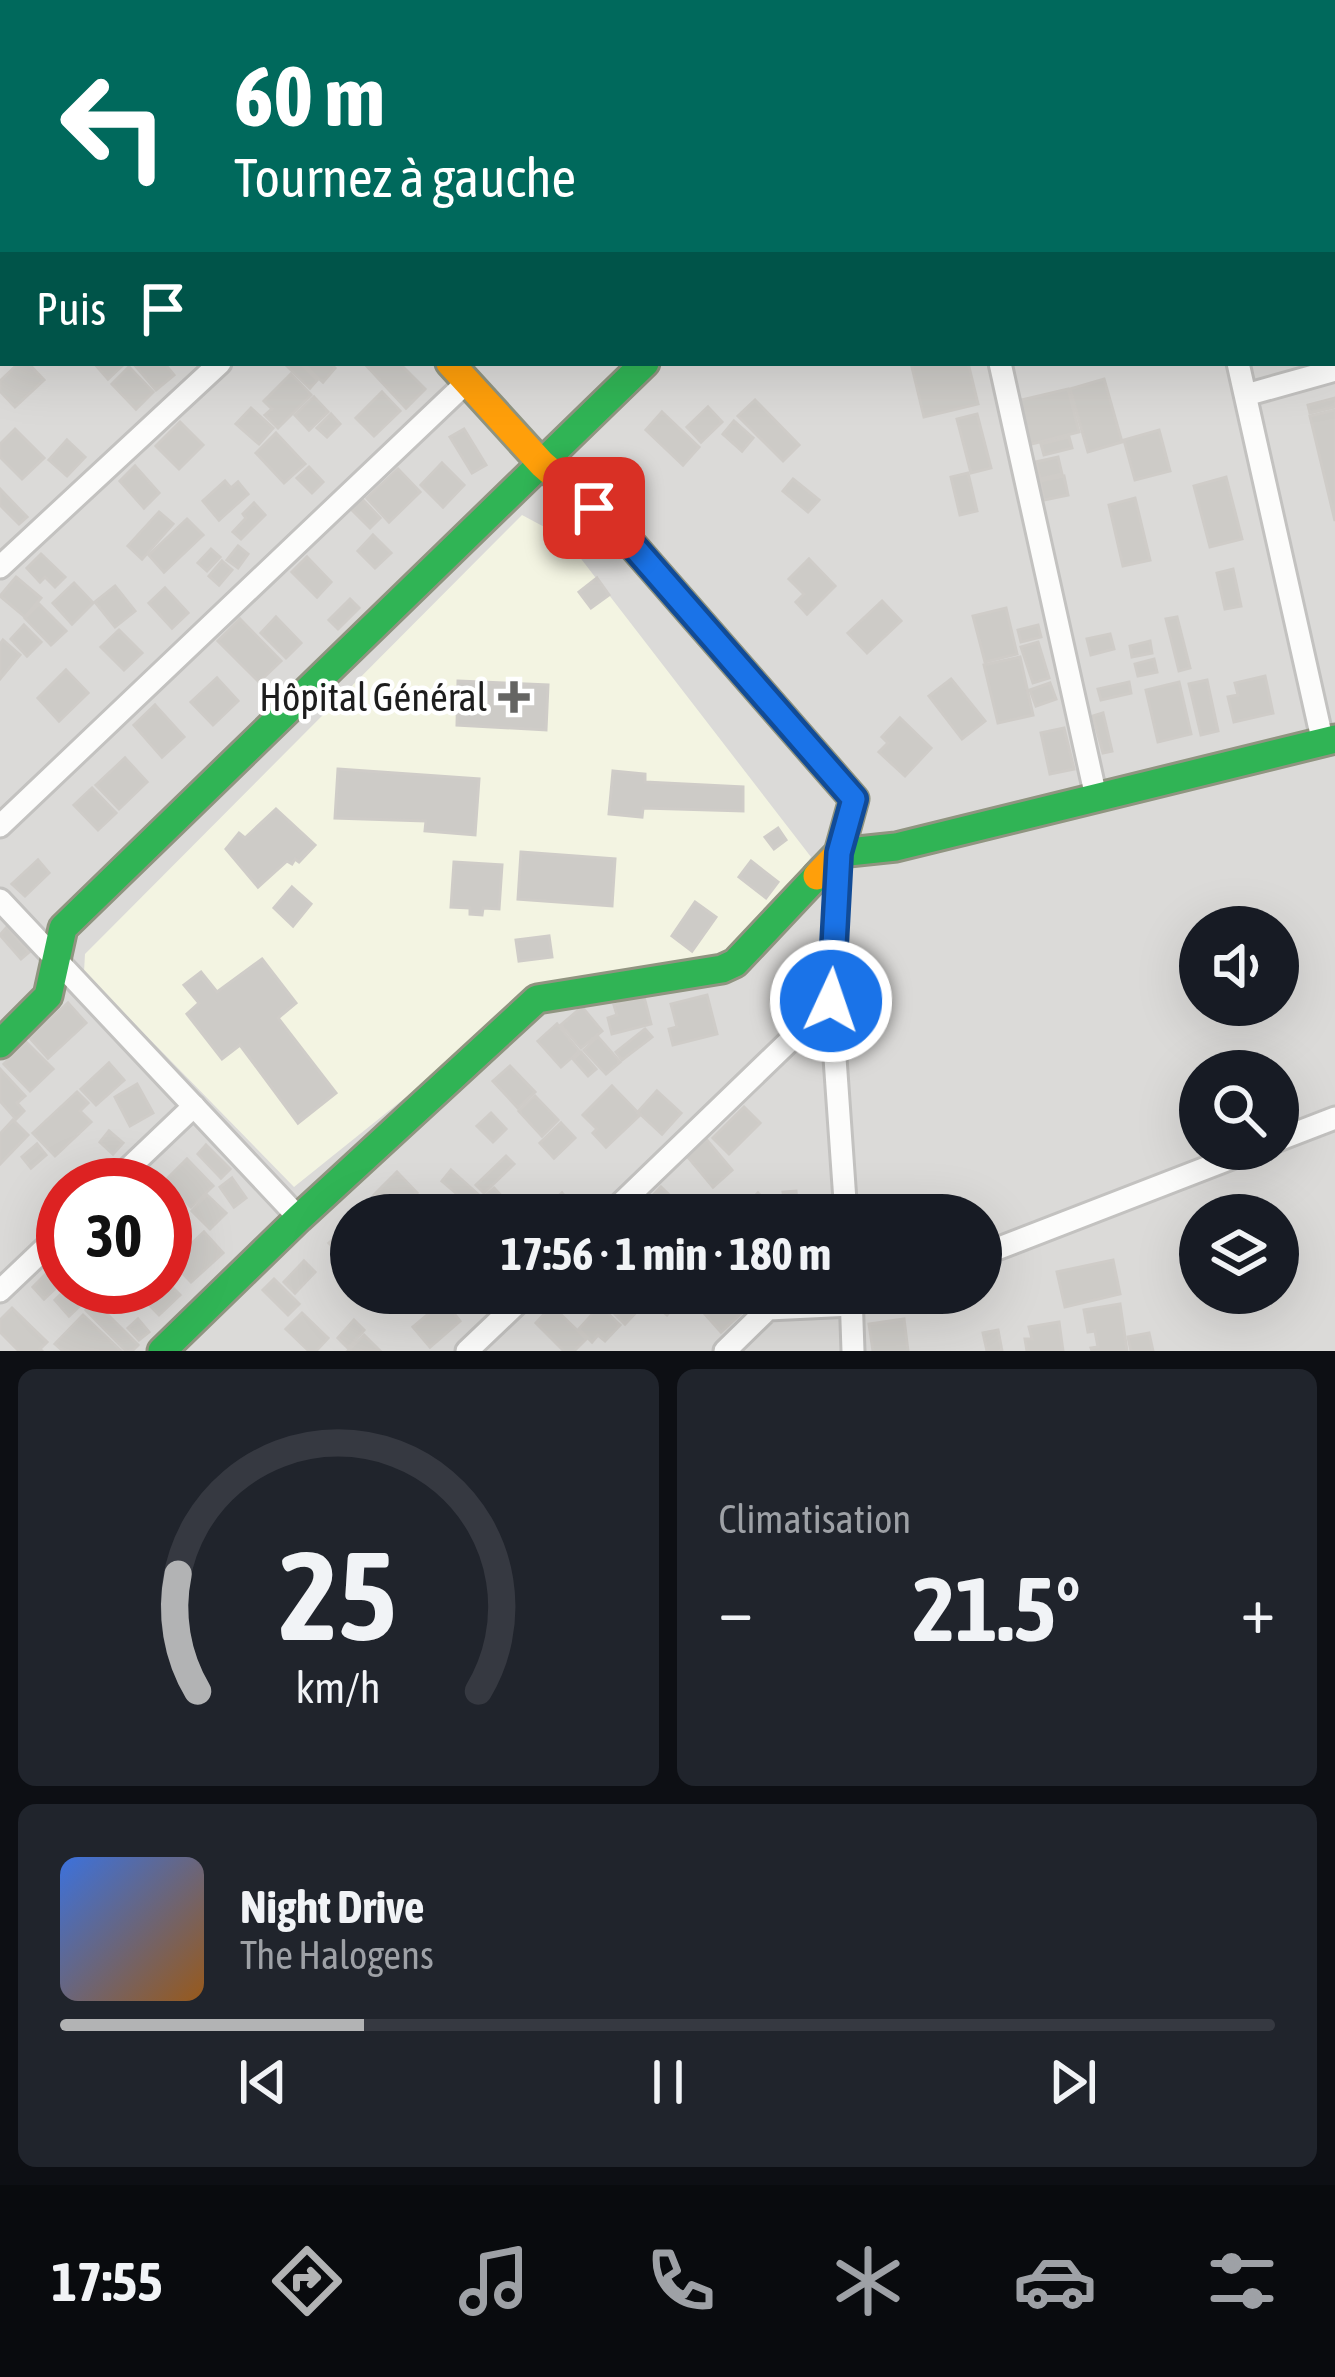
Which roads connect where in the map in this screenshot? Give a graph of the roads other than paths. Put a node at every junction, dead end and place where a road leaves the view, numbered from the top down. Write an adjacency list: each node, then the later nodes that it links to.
1 (217, 366): 9 (street)
2 (642, 366): 8 (street)
3 (1001, 366): 11 (street)
4 (1239, 366): 7 (street)
5 (1335, 370): 7 (street)
6 (458, 372): 8 (street); 12 (street)
7 (1246, 395): 10 (street)
8 (542, 464): 13 (street); 15 (street)
9 (0, 567)
10 (1329, 741): 11 (street)
11 (1096, 797): 13 (street)
12 (0, 826)
13 (839, 853): 16 (street); 25 (street)
14 (0, 900): 15 (street)
15 (56, 959): 17 (street); 18 (street)
16 (831, 1001): 23 (street); 24 (street)
17 (0, 1044)
18 (194, 1106): 21 (street); 25 (street)
19 (1335, 1118): 20 (street)
20 (1299, 1132)
21 (140, 1158)
22 (1201, 1170): 26 (street)
23 (631, 1194)
24 (845, 1194)
25 (299, 1218): 32 (street)
26 (1002, 1247)
27 (36, 1257): 28 (street)
28 (0, 1291)
29 (506, 1314): 33 (street)
30 (763, 1314): 34 (street)
31 (853, 1314): 35 (street)
32 (162, 1351)
33 (467, 1351)
34 (725, 1351)
35 (854, 1351)

